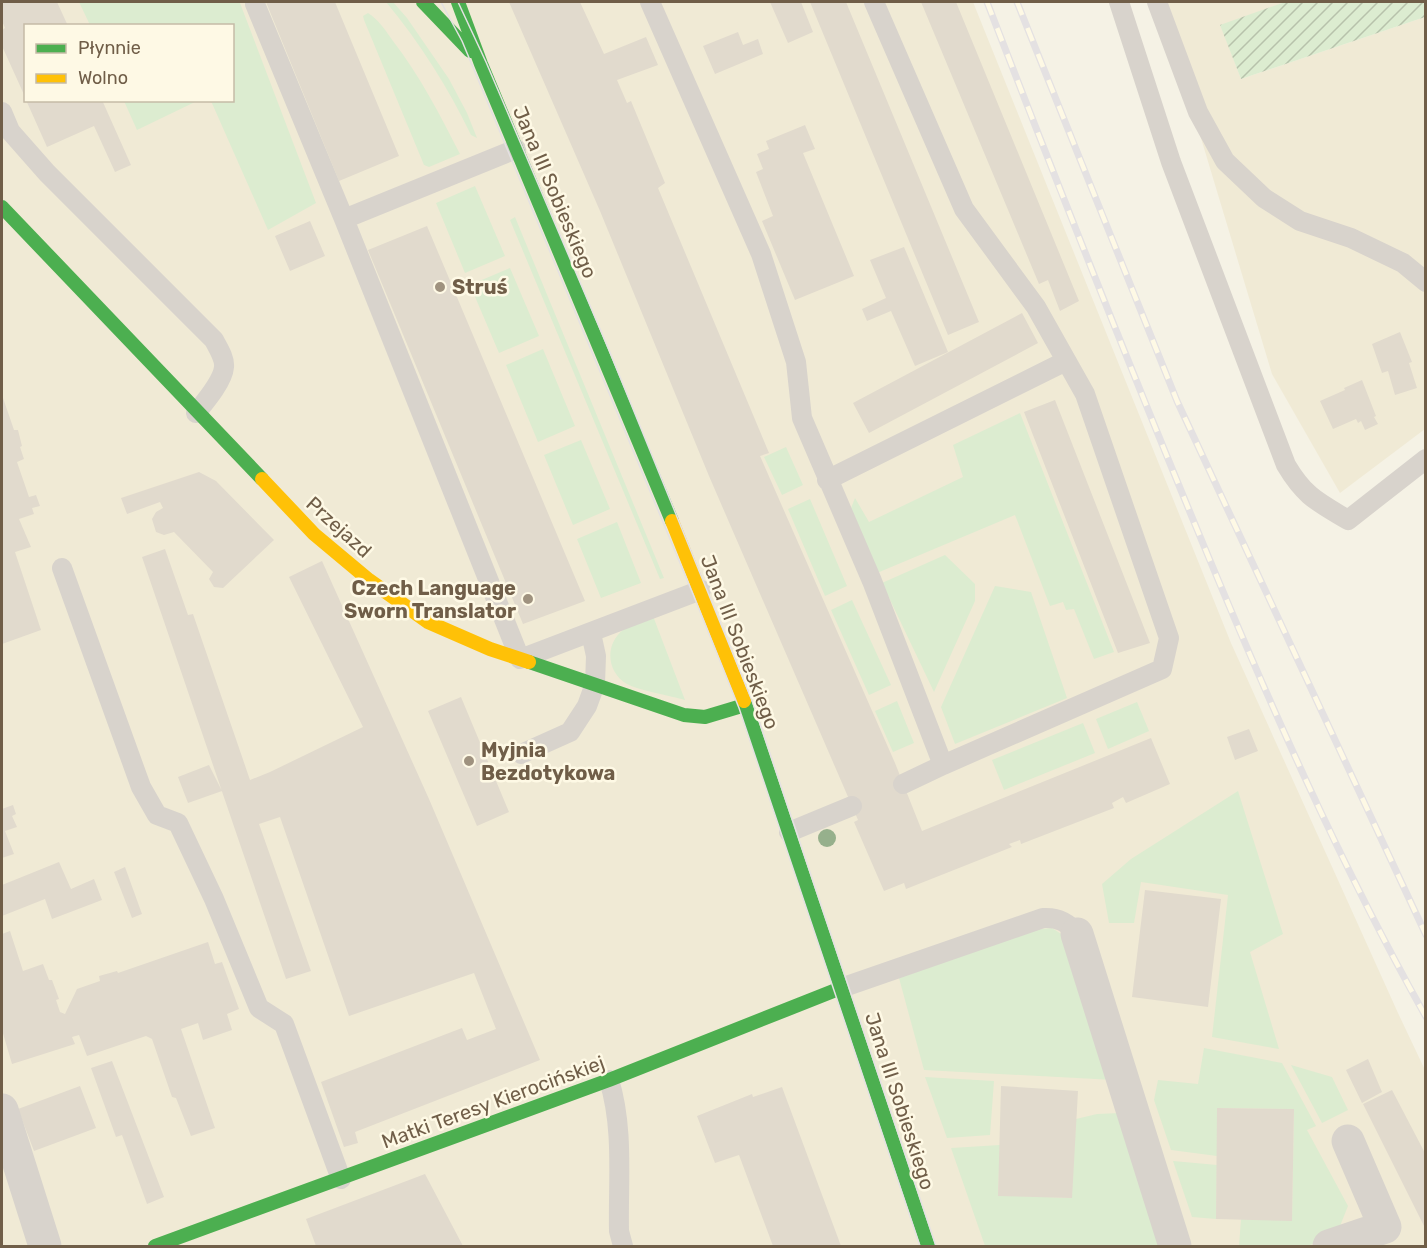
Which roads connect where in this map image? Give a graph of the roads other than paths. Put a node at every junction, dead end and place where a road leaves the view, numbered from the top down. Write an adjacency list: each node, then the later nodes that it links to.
1 (423, 2): 8 (street, Jana III Sobieskiego)
2 (458, 2): 8 (street, Jana III Sobieskiego)
3 (650, 2): 17 (lane)
4 (874, 2): 14 (lane)
5 (1119, 2): 16 (lane)
6 (1157, 2): 13 (lane)
7 (255, 4): 12 (lane)
8 (481, 64): 10 (street, Jana III Sobieskiego)
9 (2, 112): 15 (lane)
10 (516, 149): 12 (lane); 19 (street, Jana III Sobieskiego)
11 (2, 207): 15 (street, Przejazd)
12 (344, 219): 21 (lane)
13 (1425, 282)
14 (1066, 361): 17 (lane); 25 (lane)
15 (196, 413): 21 (street, Przejazd)
16 (1425, 459)
17 (827, 480): 25 (lane)
18 (62, 568): 34 (lane)
19 (701, 590): 20 (lane); 23 (street, Jana III Sobieskiego)
20 (591, 633): 21 (lane); 22 (lane)
21 (520, 659): 22 (street, Przejazd)
22 (595, 684): 23 (street, Przejazd); 24 (lane)
23 (745, 705): 28 (street, Jana III Sobieskiego)
24 (521, 754)
25 (942, 765): 26 (lane)
26 (903, 784)
27 (852, 806): 28 (lane)
28 (789, 832): 30 (street, Jana III Sobieskiego)
29 (1077, 934): 30 (lane); 39 (street)
30 (842, 988): 31 (street, Matki Teresy Kierocińskiej); 38 (street, Jana III Sobieskiego)
31 (609, 1080): 34 (street, Matki Teresy Kierocińskiej); 37 (lane)
32 (2, 1110): 35 (street)
33 (1348, 1141): 40 (street)
34 (342, 1179): 36 (street, Matki Teresy Kierocińskiej)
35 (45, 1246)
36 (155, 1246)
37 (623, 1246)
38 (928, 1246)
39 (1175, 1246)
40 (1329, 1246)

